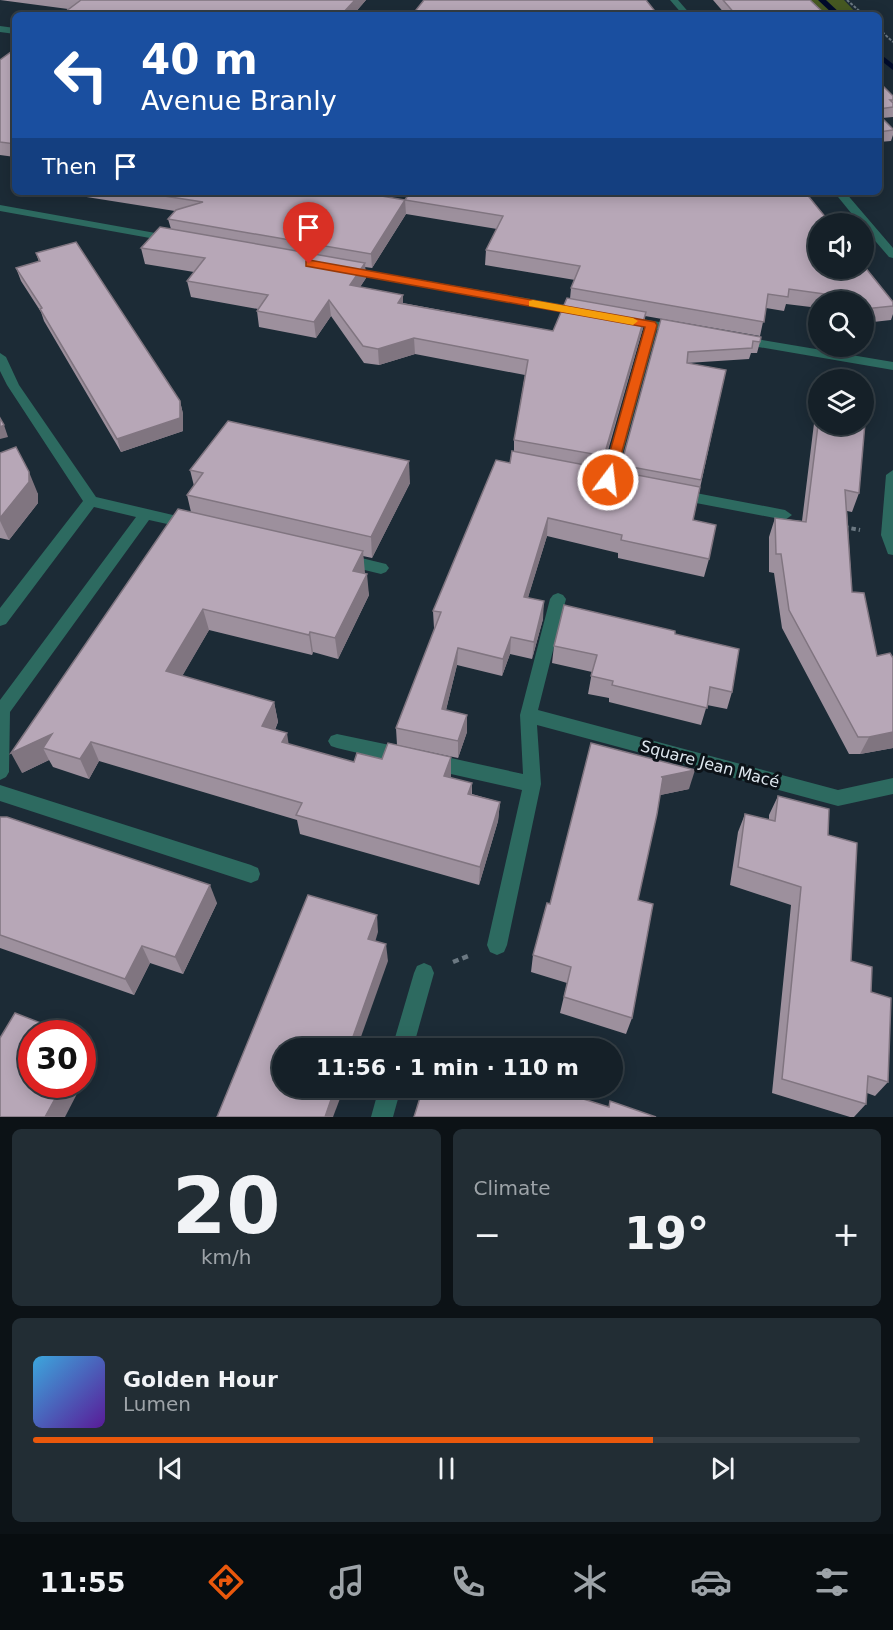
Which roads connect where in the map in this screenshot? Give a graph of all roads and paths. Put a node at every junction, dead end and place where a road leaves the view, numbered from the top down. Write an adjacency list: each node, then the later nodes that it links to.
1 (674, 0): 3 (street)
2 (847, 0): 4 (path)
3 (684, 12)
4 (861, 12)
5 (882, 32): 6 (path)
6 (893, 42)
7 (842, 195): 10 (street)
8 (0, 208): 9 (street)
9 (187, 242)
10 (893, 255)
11 (338, 269): 12 (street)
12 (593, 314)
13 (617, 319): 14 (street)
14 (651, 325): 15 (street); 21 (street)
15 (686, 331)
16 (732, 339): 18 (street)
17 (0, 357): 19 (street)
18 (893, 366)
19 (7, 387): 23 (street)
20 (893, 475): 28 (street)
21 (608, 481)
22 (667, 492): 25 (street)
23 (91, 501): 24 (street); 32 (street)
24 (146, 514): 27 (street); 33 (street)
25 (785, 515)
26 (842, 526): 28 (path)
27 (202, 527)
28 (891, 543)
29 (325, 555): 30 (street)
30 (381, 568)
31 (558, 599): 34 (street)
32 (0, 620)
33 (1, 709): 36 (street)
34 (528, 715): 37 (street); 38 (street, Square Jean Macé)
35 (337, 741): 37 (street)
36 (0, 772)
37 (532, 784): 41 (street)
38 (893, 786)
39 (0, 793): 40 (street)
40 (251, 874)
41 (497, 945): 42 (path)
42 (424, 973): 43 (street)
43 (405, 1038)
44 (387, 1098): 45 (street)
45 (382, 1117)

